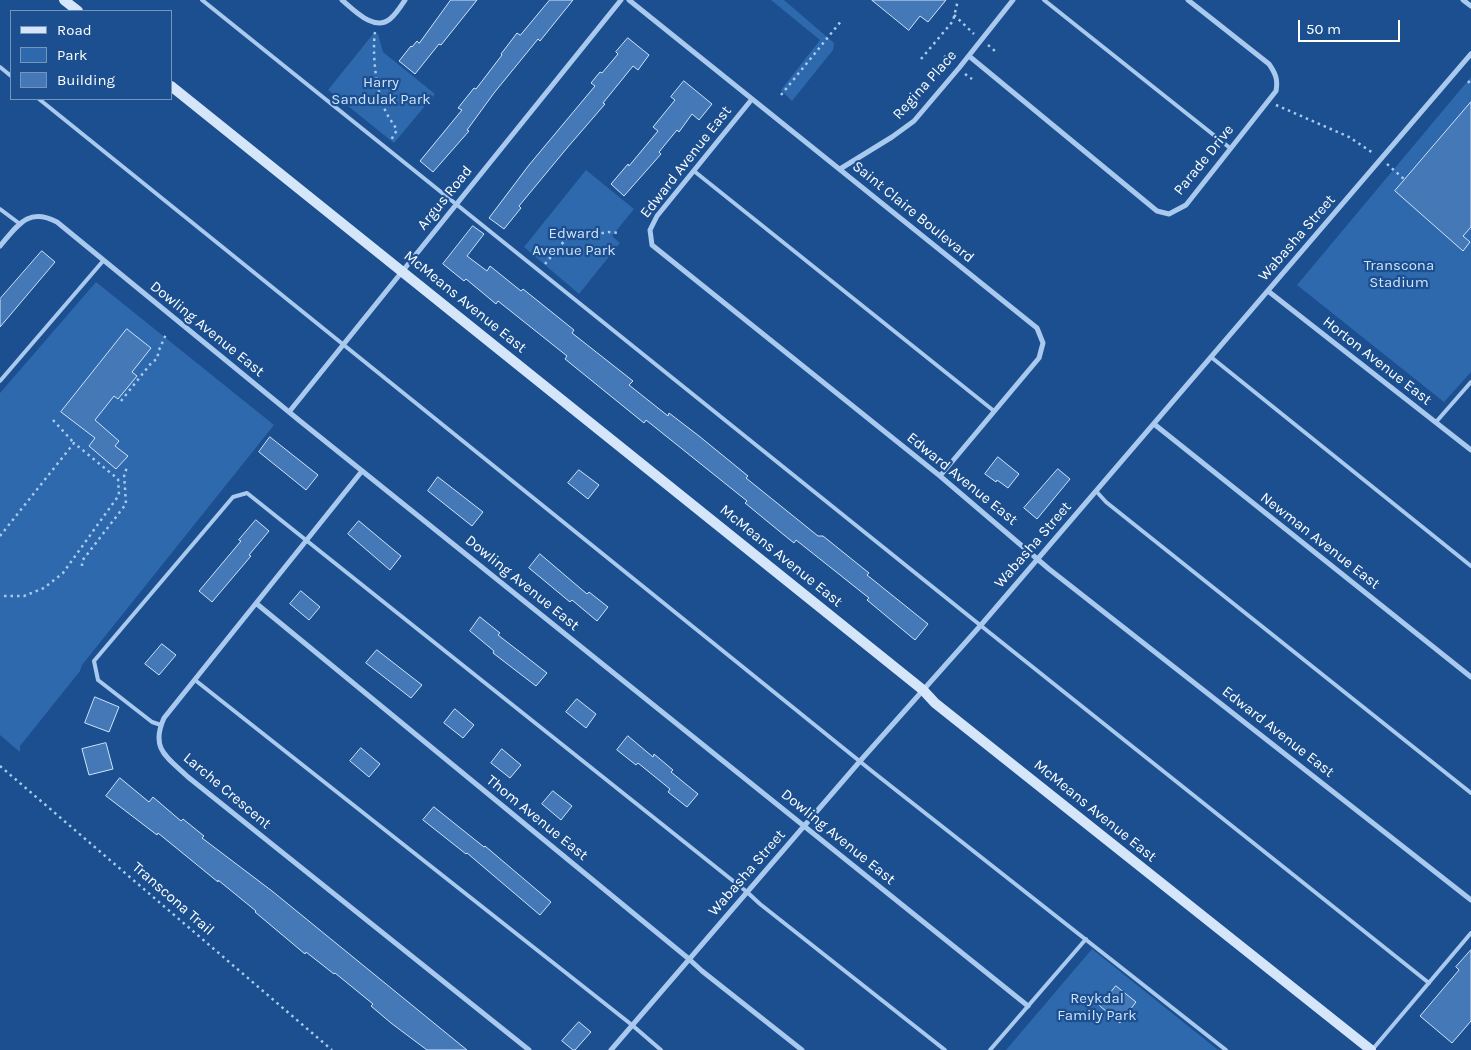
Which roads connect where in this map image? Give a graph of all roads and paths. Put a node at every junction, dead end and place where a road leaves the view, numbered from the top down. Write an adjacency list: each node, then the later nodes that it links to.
1 (64, 0): 13 (street)
2 (202, 0): 28 (lane)
3 (342, 0): 15 (street)
4 (405, 0): 15 (street)
5 (621, 0): 35 (street, Argus Road)
6 (629, 0): 25 (street, Saint Claire Boulevard)
7 (958, 0): 18 (path)
8 (1013, 0): 17 (street, Regina Place)
9 (1044, 0): 29 (lane)
10 (1188, 0): 27 (street, Parade Drive)
11 (1463, 0): 12 (street)
12 (1471, 6)
13 (77, 10)
14 (842, 20): 24 (path)
15 (376, 23): 28 (path)
16 (1471, 54): 43 (street, Wabasha Street)
17 (969, 56): 29 (street, Parade Drive); 32 (street, Regina Place)
18 (921, 60)
19 (0, 67): 20 (lane)
20 (10, 75)
21 (1468, 81): 22 (path)
22 (1471, 84)
23 (172, 87): 41 (street, McMeans Avenue East)
24 (782, 95)
25 (752, 99): 32 (street, Saint Claire Boulevard); 33 (street, Edward Avenue East)
26 (41, 100): 45 (lane)
27 (1268, 101): 29 (street, Parade Drive); 30 (path)
28 (386, 147): 35 (lane)
29 (1230, 148)
30 (1373, 152)
31 (1385, 162): 34 (path)
32 (840, 169): 50 (street, Saint Claire Boulevard)
33 (694, 171): 50 (lane); 59 (street, Edward Avenue East)
34 (1405, 180)
35 (456, 204): 41 (street, Argus Road); 42 (lane)
36 (0, 208): 37 (lane)
37 (20, 224): 39 (street, Dowling Avenue East); 40 (street, Dowling Avenue East)
38 (620, 233): 42 (path)
39 (0, 246)
40 (103, 260): 47 (lane); 51 (street, Dowling Avenue East)
41 (403, 271): 45 (street, Argus Road); 71 (street, McMeans Avenue East)
42 (540, 271): 68 (lane)
43 (1268, 291): 46 (street, Wabasha Street); 53 (street, Horton Avenue East)
44 (167, 332): 49 (path)
45 (343, 343): 51 (street, Argus Road); 73 (lane)
46 (1211, 358): 54 (street, Wabasha Street); 65 (lane)
47 (0, 381)
48 (1471, 382): 53 (lane)
49 (121, 401)
50 (994, 411): 59 (street, Saint Claire Boulevard)
51 (289, 412): 58 (street, Dowling Avenue East)
52 (53, 420): 55 (path)
53 (1436, 422): 56 (street, Horton Avenue East)
54 (1154, 424): 60 (street, Wabasha Street); 69 (street, Newman Avenue East)
55 (74, 443): 61 (path); 66 (path)
56 (1471, 450)
57 (128, 467): 64 (path)
58 (362, 471): 62 (street); 76 (street, Dowling Avenue East)
59 (940, 476): 63 (street, Edward Avenue East)
60 (1096, 491): 63 (street, Wabasha Street); 75 (lane)
61 (0, 536)
62 (307, 540): 67 (street); 72 (lane); 77 (lane)
63 (1038, 558): 68 (street, Wabasha Street); 78 (street, Edward Avenue East)
64 (82, 566)
65 (1471, 566)
66 (0, 596)
67 (256, 604): 70 (street); 81 (street, Thom Avenue East)
68 (981, 625): 71 (street, Wabasha Street); 82 (lane)
69 (1471, 677)
70 (195, 680): 72 (street); 84 (lane)
71 (923, 690): 73 (street, Wabasha Street); 93 (street, McMeans Avenue East)
72 (160, 725): 86 (street, Larche Crescent)
73 (861, 760): 76 (street, Wabasha Street); 80 (lane)
74 (0, 766): 85 (path, Transcona Trail)
75 (1471, 793)
76 (805, 825): 77 (street, Wabasha Street); 83 (street, Dowling Avenue East)
77 (747, 892): 81 (street, Wabasha Street); 90 (lane)
78 (1471, 900)
79 (1471, 933): 82 (lane)
80 (1086, 939): 83 (lane); 92 (lane)
81 (690, 959): 84 (street, Wabasha Street); 89 (street, Thom Avenue East)
82 (1429, 983): 93 (lane)
83 (1028, 1006): 91 (lane)
84 (632, 1026): 87 (street, Wabasha Street); 88 (lane)
85 (332, 1050)
86 (529, 1050)
87 (610, 1050)
88 (660, 1050)
89 (802, 1050)
90 (945, 1050)
91 (990, 1050)
92 (1226, 1050)
93 (1371, 1050)

